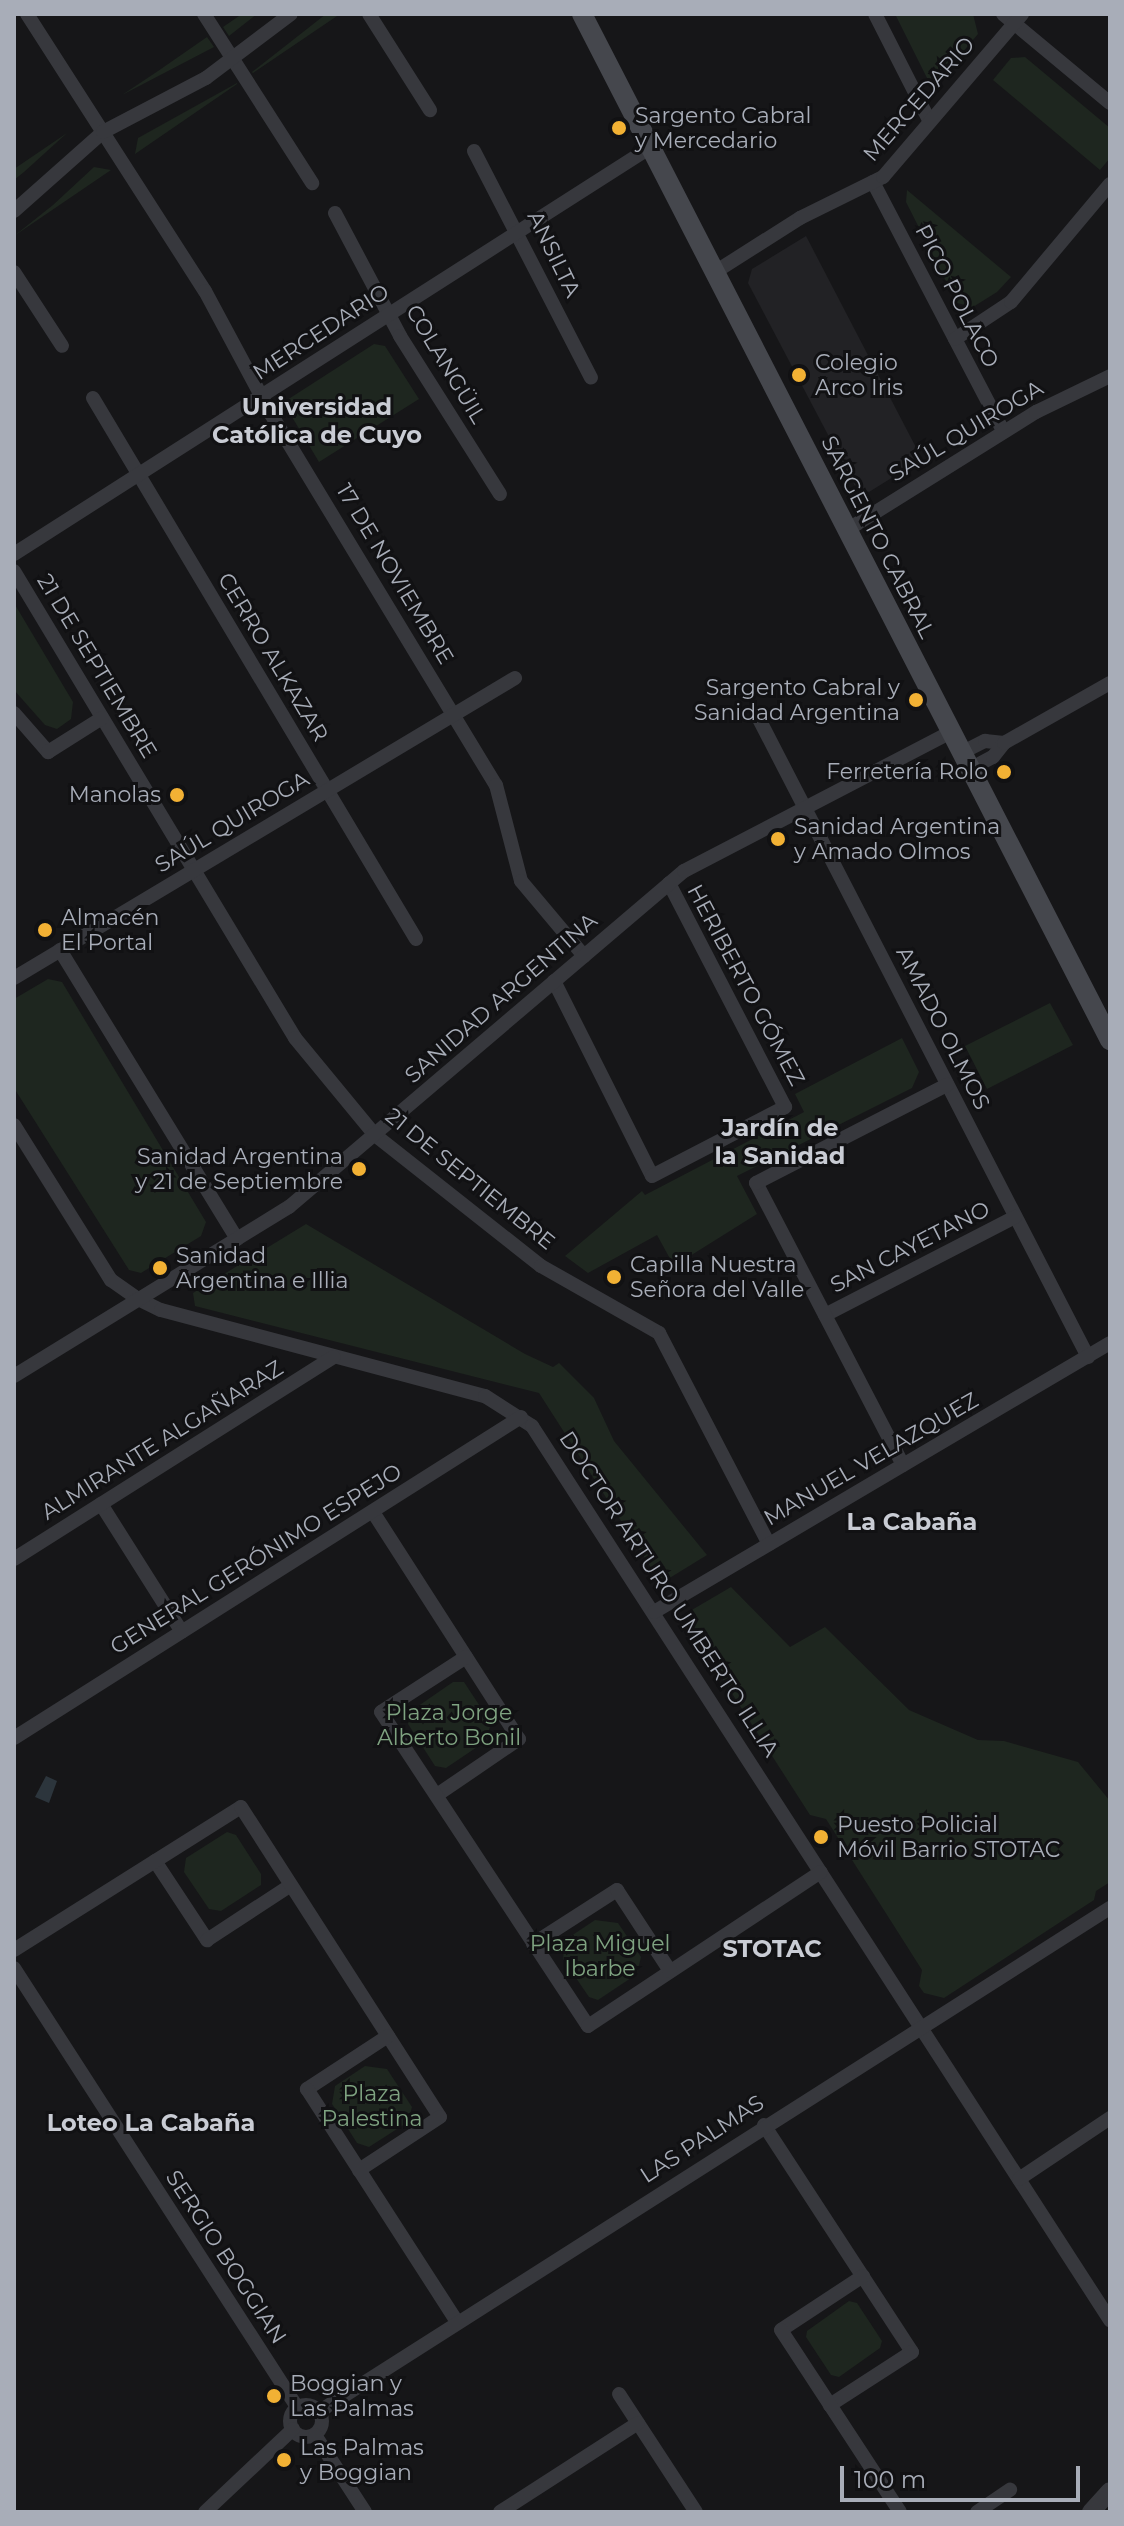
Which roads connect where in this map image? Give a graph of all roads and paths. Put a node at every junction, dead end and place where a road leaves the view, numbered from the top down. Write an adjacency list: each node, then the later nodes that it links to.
1 (27, 14): 12 (street, 17 DE NOVIEMBRE)
2 (204, 14): 8 (street)
3 (291, 14): 8 (street)
4 (369, 14): 10 (street)
5 (582, 14): 13 (main road, SARGENTO CABRAL)
6 (875, 14): 11 (street)
7 (1013, 17): 9 (street); 11 (street, MERCEDARIO)
8 (233, 60): 12 (street); 16 (street)
9 (1110, 103)
10 (430, 110)
11 (930, 122): 15 (street, MERCEDARIO)
12 (103, 132): 18 (street); 28 (street, 17 DE NOVIEMBRE)
13 (651, 147): 20 (street, MERCEDARIO); 22 (main road, SARGENTO CABRAL)
14 (474, 151): 20 (street, ANSILTA)
15 (873, 182): 22 (street, MERCEDARIO); 24 (street, PICO POLACO)
16 (312, 183)
17 (1110, 184): 24 (street)
18 (14, 211)
19 (335, 213): 23 (street, COLANGÜIL)
20 (518, 232): 23 (street, MERCEDARIO); 27 (street, ANSILTA)
21 (14, 272): 25 (street)
22 (715, 272): 33 (main road, SARGENTO CABRAL)
23 (390, 314): 28 (street, MERCEDARIO); 32 (street, COLANGÜIL)
24 (955, 339): 30 (street, PICO POLACO)
25 (62, 346)
26 (1110, 376): 30 (street, SAÚL QUIROGA)
27 (591, 378)
28 (262, 396): 31 (street, MERCEDARIO); 39 (street, 17 DE NOVIEMBRE)
29 (93, 398): 31 (street, CERRO ALKAZAR)
30 (1003, 431): 33 (street, SAÚL QUIROGA)
31 (137, 476): 34 (street, MERCEDARIO); 44 (street, CERRO ALKAZAR)
32 (500, 494)
33 (847, 530): 42 (main road, SARGENTO CABRAL)
34 (14, 554)
35 (14, 571): 40 (street, 21 DE SEPTIEMBRE)
36 (515, 678): 39 (street, SAÚL QUIROGA)
37 (1110, 683): 43 (street)
38 (14, 713): 40 (street)
39 (455, 714): 44 (street, SAÚL QUIROGA); 50 (street, 17 DE NOVIEMBRE)
40 (102, 718): 46 (street, 21 DE SEPTIEMBRE)
41 (759, 719): 45 (street, AMADO OLMOS)
42 (951, 732): 43 (main road, SARGENTO CABRAL); 45 (street, SANIDAD ARGENTINA)
43 (966, 761): 53 (main road, SARGENTO CABRAL)
44 (328, 790): 46 (street, SAÚL QUIROGA); 48 (street, CERRO ALKAZAR)
45 (805, 807): 47 (street, SANIDAD ARGENTINA); 54 (street, AMADO OLMOS)
46 (194, 870): 49 (street, SAÚL QUIROGA); 56 (street, 21 DE SEPTIEMBRE)
47 (669, 883): 50 (street, SANIDAD ARGENTINA); 52 (street, HERIBERTO GÓMEZ)
48 (416, 939)
49 (60, 950): 51 (street, SAÚL QUIROGA); 58 (street)
50 (584, 956): 52 (street, SANIDAD ARGENTINA)
51 (14, 978)
52 (554, 981): 56 (street, SANIDAD ARGENTINA)
53 (1110, 1040)
54 (947, 1085): 57 (street, AMADO OLMOS); 60 (street)
55 (14, 1125): 59 (street, DOCTOR ARTURO UMBERTO ILLIA)
56 (375, 1135): 58 (street, SANIDAD ARGENTINA); 69 (street, 21 DE SEPTIEMBRE)
57 (1015, 1217): 60 (street, SAN CAYETANO); 63 (street, AMADO OLMOS)
58 (237, 1239): 59 (street, SANIDAD ARGENTINA)
59 (138, 1299): 62 (street, DOCTOR ARTURO UMBERTO ILLIA); 64 (street, SANIDAD ARGENTINA)
60 (825, 1315): 66 (street)
61 (1110, 1343): 63 (street, MANUEL VELAZQUEZ)
62 (333, 1357): 65 (street, DOCTOR ARTURO UMBERTO ILLIA); 67 (street, ALMIRANTE ALGAÑARAZ)
63 (1088, 1357): 66 (street, MANUEL VELAZQUEZ)
64 (14, 1376)
65 (521, 1417): 68 (street, GENERAL GERÓNIMO ESPEJO); 71 (street, DOCTOR ARTURO UMBERTO ILLIA)
66 (903, 1465): 69 (street, MANUEL VELAZQUEZ)
67 (101, 1504): 70 (street, ALMIRANTE ALGAÑARAZ); 72 (street)
68 (373, 1512): 72 (street, GENERAL GERÓNIMO ESPEJO); 73 (street)
69 (769, 1544): 71 (street, MANUEL VELAZQUEZ)
70 (14, 1559)
71 (654, 1612): 77 (street, DOCTOR ARTURO UMBERTO ILLIA)
72 (182, 1632): 74 (street, GENERAL GERÓNIMO ESPEJO)
73 (466, 1657): 75 (street); 75 (street)
74 (14, 1738)
75 (437, 1795): 80 (street)
76 (155, 1861): 78 (street); 78 (street); 81 (street)
77 (821, 1872): 83 (street); 84 (street, DOCTOR ARTURO UMBERTO ILLIA)
78 (291, 1885): 85 (street)
79 (1110, 1908): 84 (street, LAS PALMAS)
80 (533, 1944): 83 (street); 83 (street)
81 (14, 1950)
82 (14, 1968): 95 (street, SERGIO BOGGIAN)
83 (670, 1971)
84 (923, 2031): 87 (street, LAS PALMAS); 89 (street, DOCTOR ARTURO UMBERTO ILLIA)
85 (388, 2036): 88 (street); 88 (street)
86 (1110, 2118): 89 (street)
87 (764, 2125): 90 (street); 92 (street, LAS PALMAS)
88 (359, 2170): 92 (street)
89 (1019, 2179): 91 (street, DOCTOR ARTURO UMBERTO ILLIA)
90 (863, 2276): 94 (street); 94 (street)
91 (1110, 2320)
92 (457, 2322): 96 (street, LAS PALMAS)
93 (619, 2394): 97 (street)
94 (830, 2405): 106 (street)
95 (297, 2407): 96 (street); 98 (street)
96 (320, 2411): 99 (street)
97 (638, 2423): 104 (street); 105 (street)
98 (293, 2429): 99 (street); 102 (street)
99 (315, 2435): 103 (street)
100 (1010, 2490): 107 (street)
101 (1110, 2491): 108 (street)
102 (205, 2512)
103 (365, 2512)
104 (500, 2512)
105 (696, 2512)
106 (900, 2512)
107 (977, 2512)
108 (1091, 2512)

